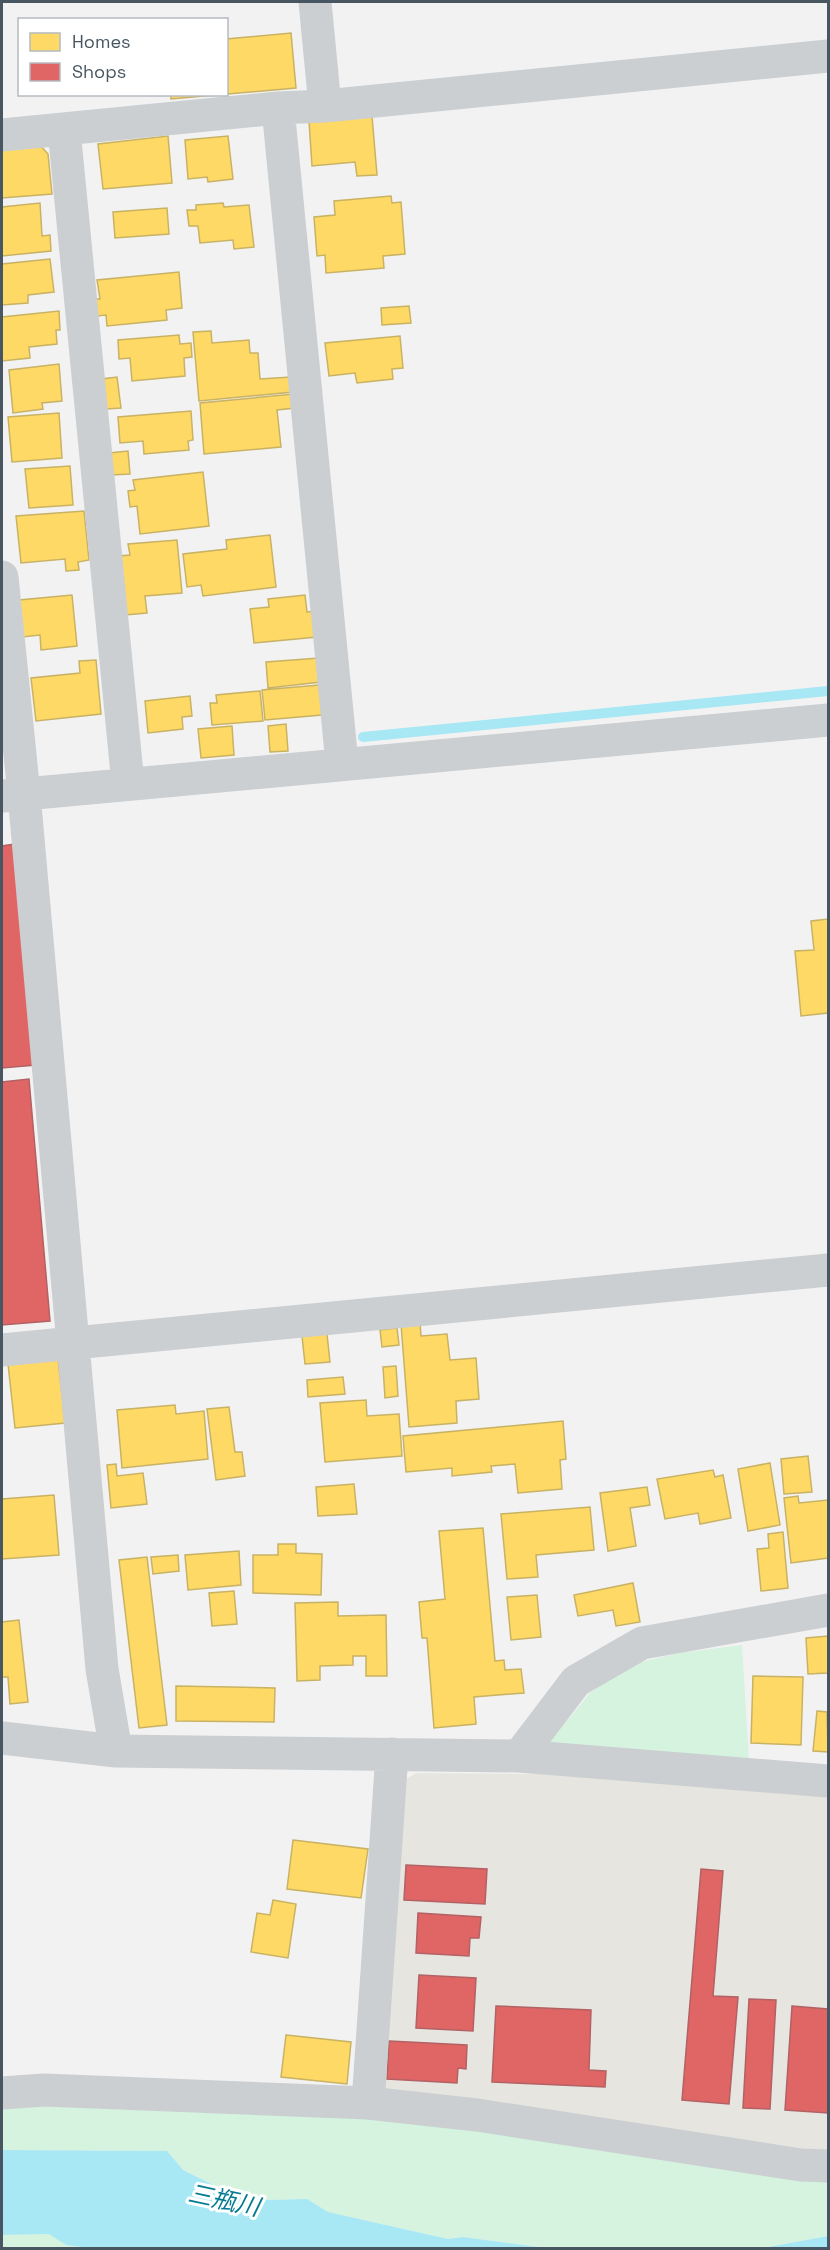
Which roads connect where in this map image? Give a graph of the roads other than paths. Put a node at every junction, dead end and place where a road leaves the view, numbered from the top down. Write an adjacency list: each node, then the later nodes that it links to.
1 (315, 2): 3 (street)
2 (828, 56): 3 (street)
3 (325, 106): 4 (street)
4 (278, 108): 5 (street); 9 (street)
5 (64, 130): 6 (street); 10 (street)
6 (2, 135)
7 (2, 577): 11 (street)
8 (828, 720): 9 (street)
9 (342, 764): 10 (street)
10 (128, 784): 11 (street)
11 (13, 795): 13 (street)
12 (828, 1270): 13 (street)
13 (73, 1343): 14 (street); 17 (street)
14 (2, 1350)
15 (828, 1610): 19 (street)
16 (2, 1738): 17 (street)
17 (116, 1751): 18 (street)
18 (392, 1754): 19 (street); 22 (street)
19 (519, 1756): 20 (street)
20 (828, 1781)
21 (2, 2093): 22 (street)
22 (368, 2103): 23 (street)
23 (828, 2166)

